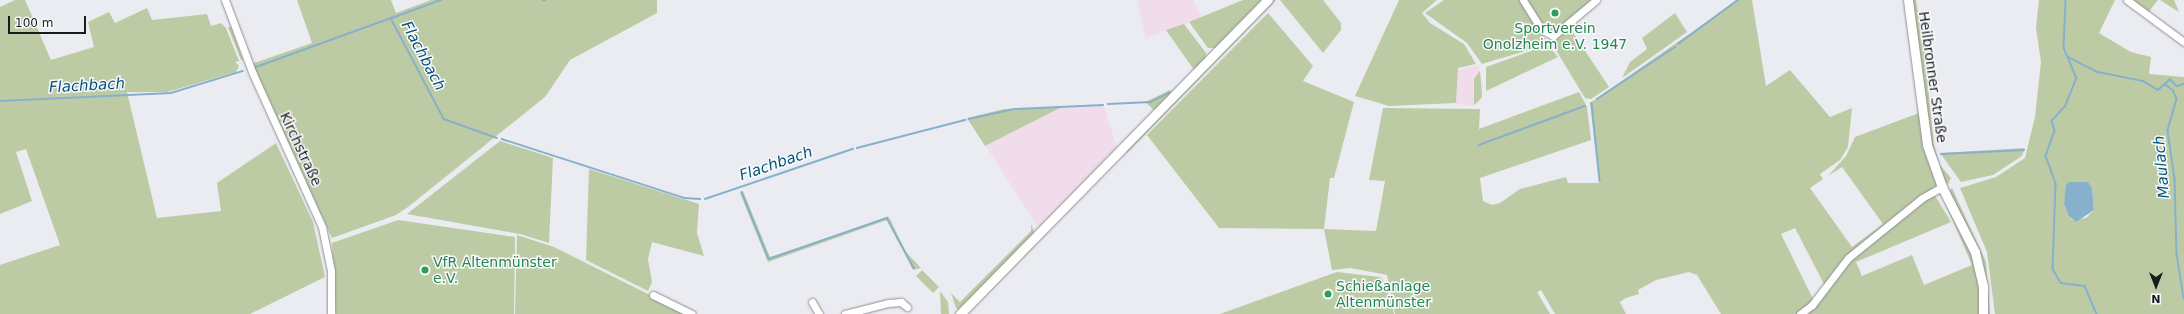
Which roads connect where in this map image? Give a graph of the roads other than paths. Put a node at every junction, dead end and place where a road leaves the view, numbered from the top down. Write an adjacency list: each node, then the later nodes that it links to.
1 (224, 0): 13 (street, Kirchstraße)
2 (1268, 0): 18 (main road)
3 (1523, 0): 4 (street)
4 (1596, 0)
5 (1908, 0): 8 (main road, Heilbronner Straße)
6 (2127, 0): 7 (street)
7 (2184, 42)
8 (1942, 187): 19 (street); 20 (main road, Heilbronner Straße)
9 (652, 295): 14 (street)
10 (812, 302): 15 (street)
11 (907, 307): 12 (street)
12 (869, 308): 16 (street); 17 (street)
13 (331, 314)
14 (692, 314)
15 (819, 314)
16 (845, 314)
17 (874, 314)
18 (960, 314)
19 (1800, 314)
20 (1983, 314)

